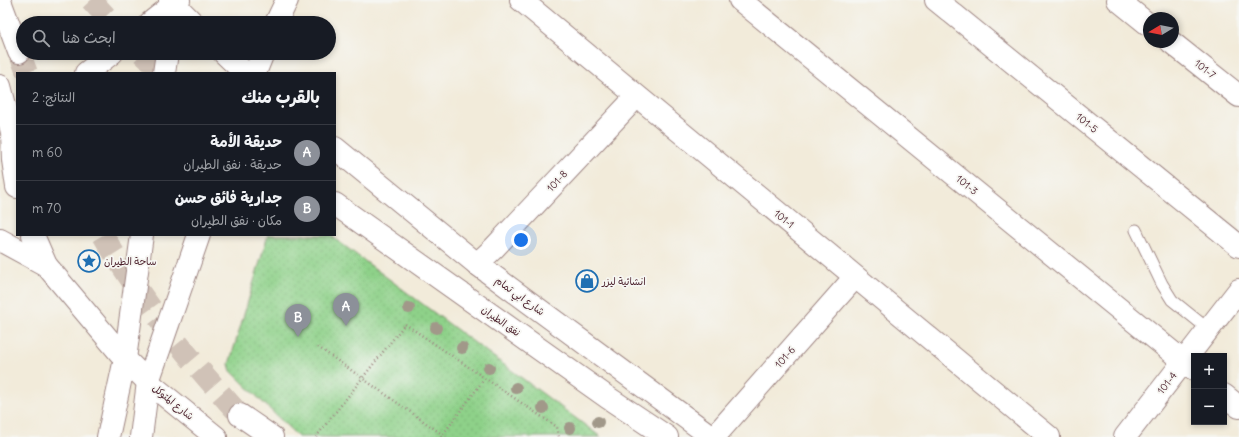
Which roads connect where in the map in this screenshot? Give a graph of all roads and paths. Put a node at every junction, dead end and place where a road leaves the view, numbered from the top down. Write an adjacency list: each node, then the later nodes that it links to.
1 (287, 0): 10 (street)
2 (521, 0): 24 (street, 101-1)
3 (740, 0): 42 (street, 101-3)
4 (936, 0): 34 (street, 101-5)
5 (1118, 0): 11 (street)
6 (0, 1): 12 (street)
7 (174, 7): 8 (street); 9 (street)
8 (160, 16)
9 (185, 16)
10 (279, 16)
11 (1143, 20)
12 (16, 44)
13 (1179, 48): 23 (street, 101-7)
14 (103, 60): 18 (street)
15 (166, 60): 19 (street)
16 (231, 60): 20 (street)
17 (261, 60): 21 (street)
18 (87, 72)
19 (164, 72)
20 (244, 72)
21 (255, 72)
22 (0, 86): 25 (street)
23 (1239, 96)
24 (636, 97): 35 (street, 101-8); 37 (street, 101-1)
25 (10, 132): 27 (street)
26 (336, 149): 35 (street, شارع ابي تمام)
27 (16, 180)
28 (336, 205): 56 (street, نفق الطيران)
29 (1136, 230): 39 (lane)
30 (33, 236): 36 (street)
31 (142, 236): 41 (street)
32 (199, 236): 45 (street)
33 (0, 240): 36 (street)
34 (1239, 246)
35 (477, 264): 57 (street, شارع ابي تمام)
36 (46, 265): 41 (street)
37 (856, 277): 57 (street, 101-6); 58 (street, 101-1)
38 (1239, 290): 39 (street, 101-4)
39 (1208, 329): 42 (street, 101-4)
40 (318, 347): 43 (path)
41 (125, 359): 45 (street); 50 (street)
42 (1189, 366): 59 (street, 101-4)
43 (362, 378): 44 (path); 49 (path); 54 (path)
44 (485, 378): 49 (path); 55 (path)
45 (148, 382): 51 (street); 52 (street, شارع المتوكل)
46 (1227, 397): 47 (street)
47 (1239, 407)
48 (240, 415): 53 (street)
49 (443, 436)
50 (108, 437)
51 (141, 437)
52 (216, 437)
53 (272, 437)
54 (316, 437)
55 (559, 437)
56 (667, 437)
57 (713, 437)
58 (1049, 437)
59 (1125, 437)

